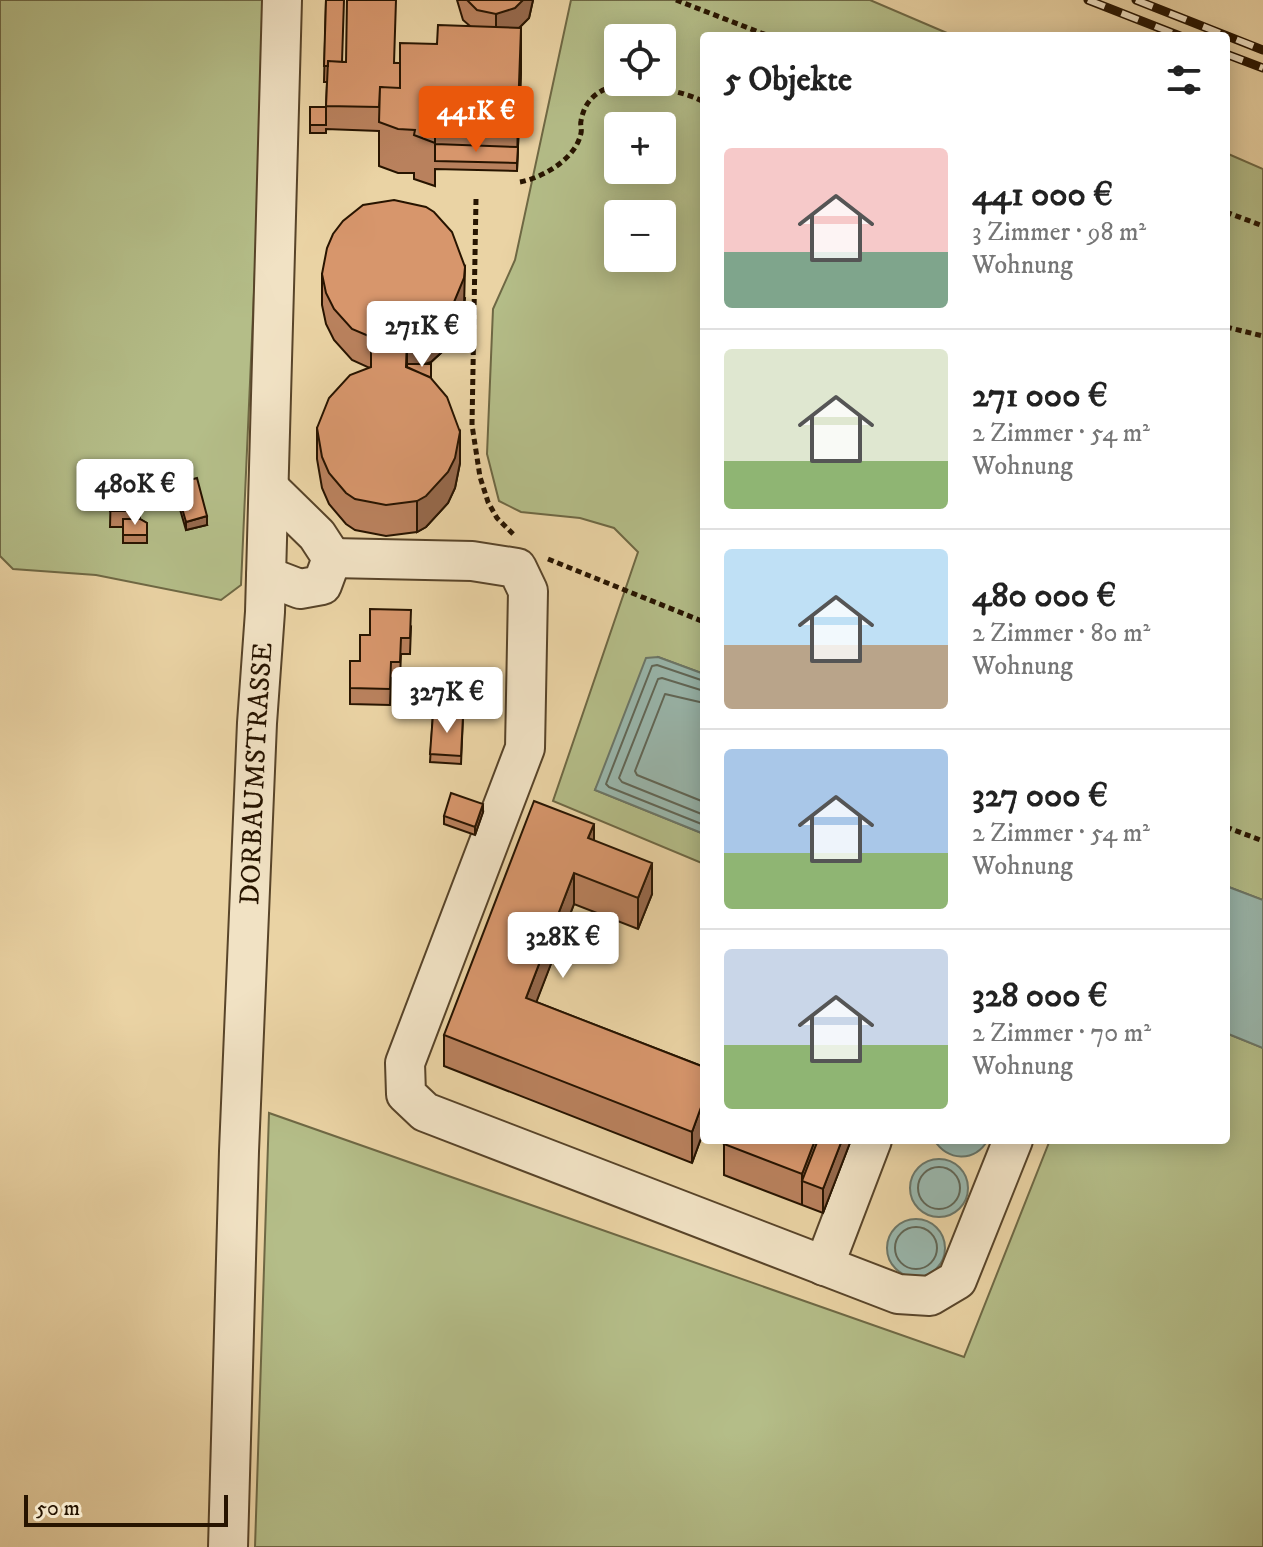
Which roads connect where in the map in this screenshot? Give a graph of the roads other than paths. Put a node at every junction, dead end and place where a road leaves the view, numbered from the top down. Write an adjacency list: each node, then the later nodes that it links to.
1 (282, 0): 2 (lane, DORBAUMSTRASSE)
2 (269, 488): 3 (lane); 4 (lane, DORBAUMSTRASSE)
3 (332, 558): 4 (lane); 7 (lane)
4 (266, 576): 8 (lane, DORBAUMSTRASSE)
5 (870, 1144): 7 (lane)
6 (1011, 1144): 7 (lane)
7 (824, 1266)
8 (228, 1547)

